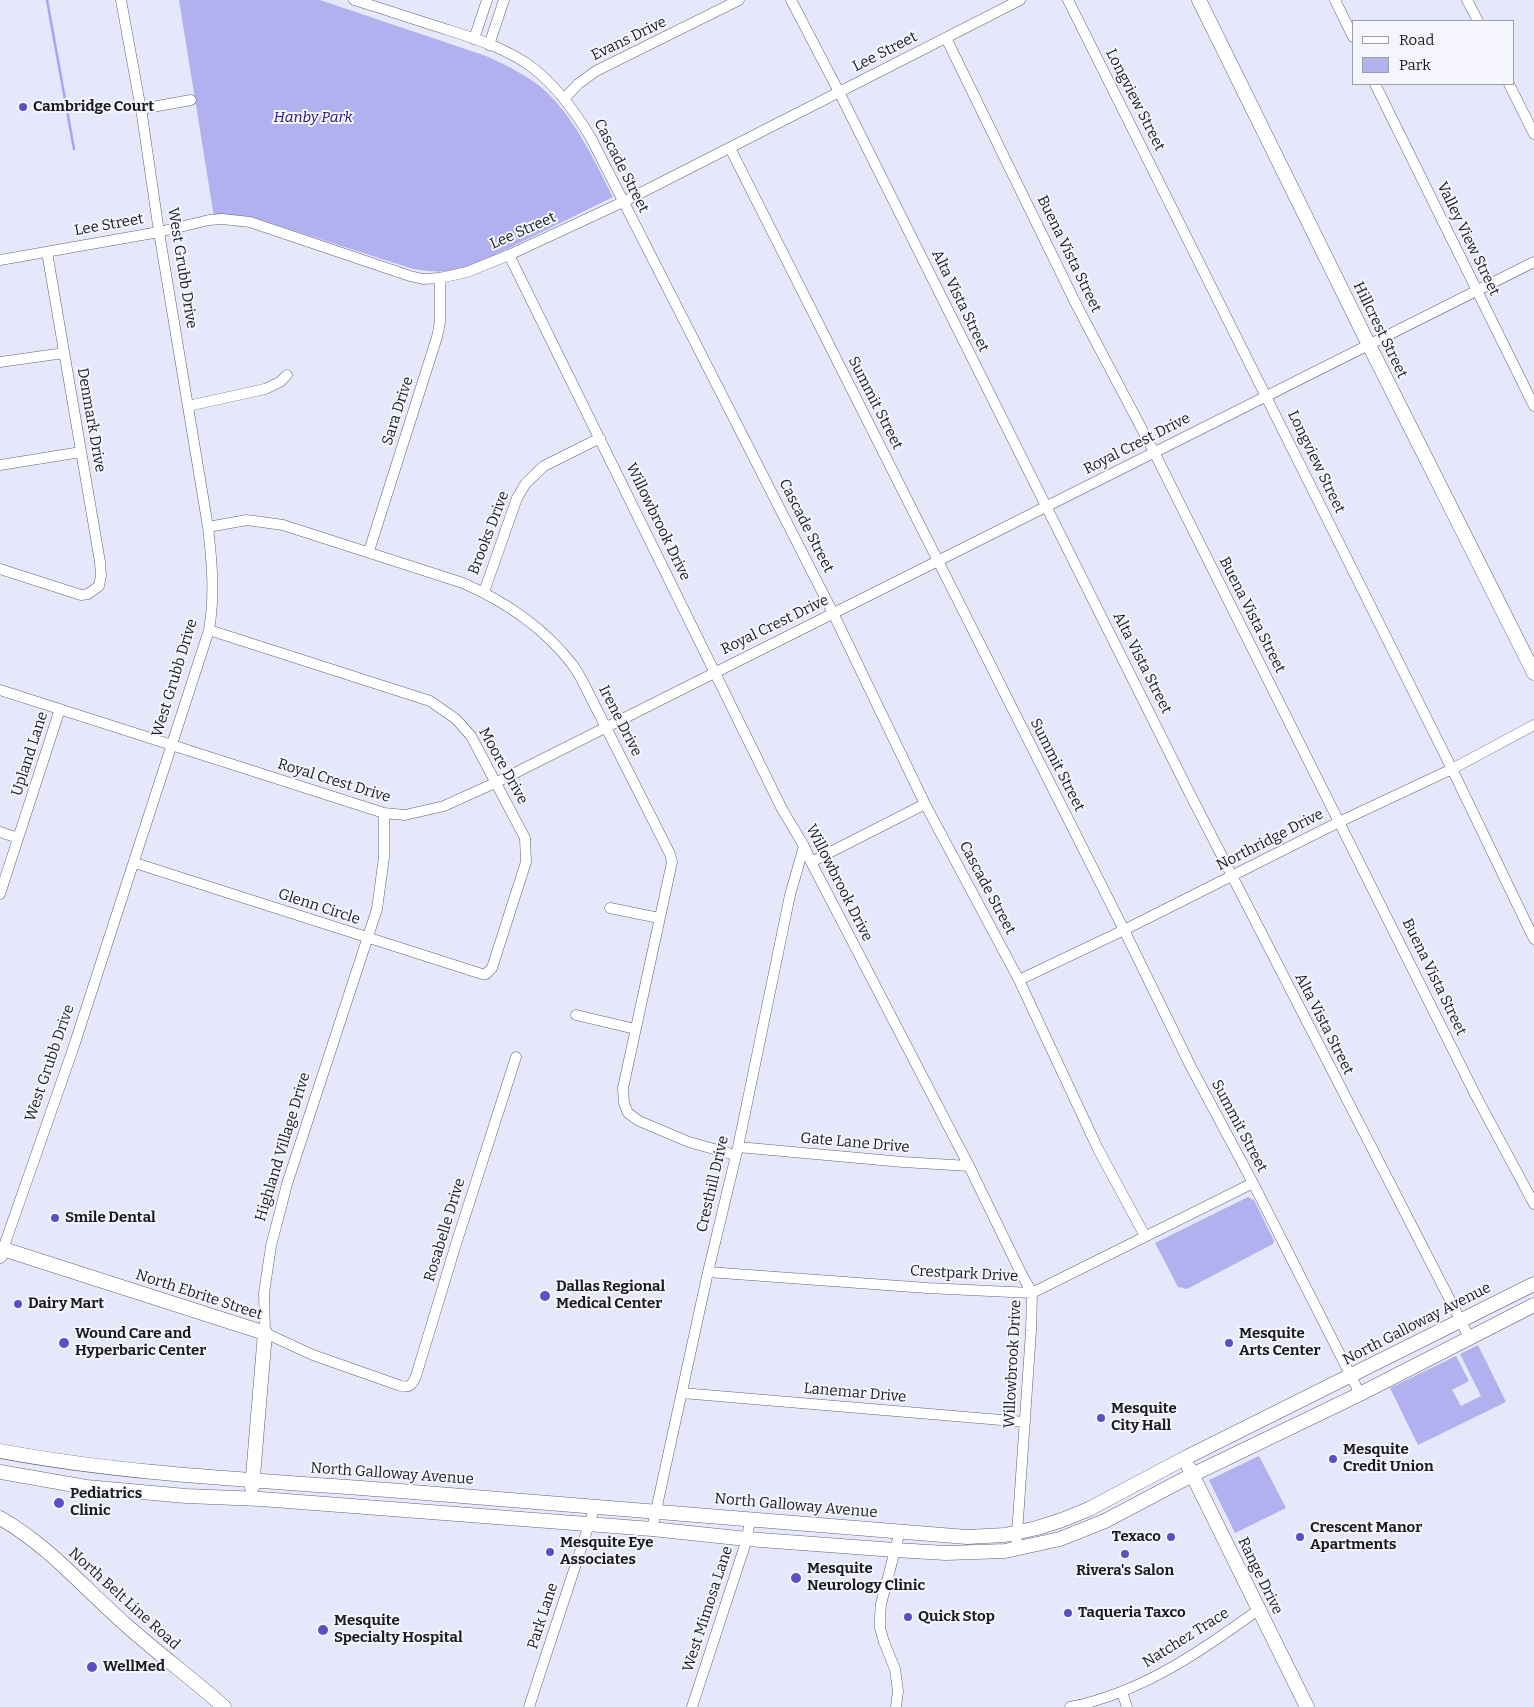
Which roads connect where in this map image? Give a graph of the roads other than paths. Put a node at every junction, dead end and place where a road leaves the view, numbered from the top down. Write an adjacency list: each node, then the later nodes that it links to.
1 (121, 0): 22 (street, West Grubb Drive)
2 (354, 0): 15 (street, Cascade Street)
3 (487, 0): 15 (street)
4 (504, 0): 16 (street)
5 (740, 0): 20 (street, Evans Drive)
6 (791, 0): 19 (street, Alta Vista Street)
7 (1020, 0): 14 (street, Lee Street)
8 (1068, 0): 37 (street, Longview Street)
9 (1199, 0): 33 (main road, Hillcrest Street)
10 (1335, 0): 13 (street)
11 (1467, 0): 12 (street)
12 (1477, 20)
13 (1352, 35)
14 (946, 38): 19 (street, Lee Street); 42 (street, Buena Vista Street)
15 (474, 39): 16 (street, Cascade Street)
16 (489, 44): 20 (street, Cascade Street)
17 (1375, 85): 32 (street, Valley View Street)
18 (1510, 85): 23 (street)
19 (839, 92): 24 (street, Lee Street); 44 (street, Alta Vista Street)
20 (564, 99): 25 (street, Cascade Street)
21 (191, 100): 22 (street)
22 (141, 109): 26 (street, West Grubb Drive)
23 (1534, 134)
24 (730, 148): 25 (street, Lee Street); 47 (street, Summit Street)
25 (623, 202): 28 (street, Lee Street); 50 (street, Cascade Street)
26 (159, 232): 27 (street, Lee Street); 31 (street, Lee Street); 38 (street, West Grubb Drive)
27 (47, 252): 29 (street, Lee Street); 34 (street, Denmark Drive)
28 (508, 256): 31 (street, Lee Street); 40 (street, Willowbrook Drive)
29 (0, 260)
30 (1534, 262): 32 (street, Royal Crest Drive)
31 (440, 278): 46 (street, Sara Drive)
32 (1477, 291): 33 (street, Royal Crest Drive); 39 (street, Valley View Street)
33 (1369, 344): 37 (street, Royal Crest Drive); 53 (main road, Hillcrest Street)
34 (64, 353): 35 (street); 41 (street, Denmark Drive)
35 (0, 362)
36 (287, 375): 38 (street)
37 (1267, 396): 42 (street, Royal Crest Drive); 59 (street, Longview Street)
38 (188, 406): 45 (street, West Grubb Drive)
39 (1534, 406)
40 (600, 438): 49 (street, Brooks Drive); 52 (street, Willowbrook Drive)
41 (81, 452): 43 (street); 48 (street, Denmark Drive)
42 (1154, 452): 44 (street, Royal Crest Drive); 63 (street, Buena Vista Street)
43 (0, 464)
44 (1047, 506): 47 (street, Royal Crest Drive); 69 (street, Alta Vista Street)
45 (208, 527): 46 (street, Irene Drive); 51 (street, West Grubb Drive)
46 (369, 551): 49 (street, Irene Drive)
47 (938, 561): 50 (street, Royal Crest Drive); 73 (street, Summit Street)
48 (0, 569)
49 (484, 592): 57 (street, Irene Drive)
50 (834, 613): 52 (street, Royal Crest Drive); 61 (street, Cascade Street)
51 (209, 630): 58 (street, West Grubb Drive); 60 (street, Moore Drive)
52 (715, 672): 57 (street, Royal Crest Drive); 66 (street, Willowbrook Drive)
53 (1534, 673)
54 (0, 690): 55 (street, Royal Crest Drive)
55 (60, 709): 58 (street, Royal Crest Drive); 65 (street, Upland Lane)
56 (1534, 725): 59 (street, Northridge Drive)
57 (606, 726): 60 (street, Royal Crest Drive); 72 (street, Irene Drive)
58 (172, 744): 62 (street, Royal Crest Drive); 68 (street, West Grubb Drive)
59 (1452, 768): 63 (street, Northridge Drive); 75 (street, Longview Street)
60 (497, 782): 62 (street, Royal Crest Drive); 76 (street, Moore Drive)
61 (925, 804): 67 (street); 77 (street, Cascade Street)
62 (384, 813): 74 (street, Highland Village Drive)
63 (1339, 822): 69 (street, Northridge Drive); 85 (street, Buena Vista Street)
64 (0, 832): 65 (street)
65 (18, 838): 70 (street, Upland Lane)
66 (804, 846): 67 (street, Willowbrook Drive); 82 (street, Cresthill Drive)
67 (811, 862): 83 (street, Willowbrook Drive)
68 (135, 863): 74 (street, Glenn Circle); 87 (street, West Grubb Drive)
69 (1232, 875): 73 (street, Northridge Drive); 92 (street, Alta Vista Street)
70 (0, 894)
71 (610, 908): 72 (street)
72 (660, 918): 79 (street, Irene Drive)
73 (1124, 930): 77 (street, Northridge Drive); 84 (street, Summit Street)
74 (367, 938): 76 (street, Glenn Circle); 93 (street, Highland Village Drive)
75 (1534, 939)
76 (492, 968)
77 (1019, 980): 86 (street, Cascade Street)
78 (576, 1015): 79 (street)
79 (635, 1029): 81 (street, Irene Drive)
80 (516, 1057): 96 (street, Rosabelle Drive)
81 (689, 1142): 82 (street, Gate Lane Drive)
82 (736, 1151): 83 (street, Gate Lane Drive); 88 (street, Cresthill Drive)
83 (969, 1166): 90 (street, Willowbrook Drive)
84 (1253, 1183): 86 (street, Crestpark Drive); 95 (street, Summit Street)
85 (1534, 1204)
86 (1144, 1236): 90 (street, Crestpark Drive)
87 (1, 1251): 93 (main road, North Ebrite Street)
88 (708, 1272): 90 (street, Crestpark Drive); 97 (street, Cresthill Drive)
89 (1534, 1284): 92 (main road, North Galloway Avenue)
90 (1032, 1293): 99 (street, Willowbrook Drive)
91 (1534, 1305): 94 (main road)
92 (1461, 1320): 94 (street, Alta Vista Street); 95 (main road, North Galloway Avenue)
93 (264, 1333): 96 (street, North Ebrite Street); 106 (main road, Highland Village Drive)
94 (1469, 1337): 98 (main road)
95 (1351, 1375): 98 (street, Summit Street); 101 (main road, North Galloway Avenue)
96 (385, 1381)
97 (682, 1393): 99 (street, Lanemar Drive); 114 (street, Cresthill Drive)
98 (1360, 1394): 104 (main road)
99 (1025, 1422): 121 (street, Willowbrook Drive)
100 (0, 1452): 102 (main road, North Galloway Avenue)
101 (1185, 1458): 104 (main road, Range Drive); 121 (main road, North Galloway Avenue)
102 (89, 1466): 105 (main road, North Galloway Avenue); 108 (main road)
103 (4, 1474): 108 (main road)
104 (1192, 1474): 123 (main road); 125 (main road, Range Drive)
105 (188, 1476): 106 (main road, North Galloway Avenue); 109 (main road)
106 (253, 1480): 107 (main road, North Galloway Avenue); 110 (main road, Highland Village Drive)
107 (328, 1486): 111 (main road); 112 (main road, North Galloway Avenue)
108 (86, 1487): 109 (main road)
109 (146, 1492): 110 (main road)
110 (252, 1499): 111 (main road)
111 (302, 1502): 117 (main road)
112 (540, 1502): 113 (main road, North Galloway Avenue); 117 (main road)
113 (595, 1506): 114 (main road, North Galloway Avenue); 118 (street, Park Lane)
114 (655, 1511): 116 (main road, North Galloway Avenue); 119 (street, Cresthill Drive)
115 (0, 1518): 127 (main road, North Belt Line Road)
116 (750, 1519): 120 (main road, North Galloway Avenue); 122 (street, West Mimosa Lane)
117 (538, 1520): 118 (main road)
118 (589, 1524): 119 (main road); 128 (street, Park Lane)
119 (652, 1529): 122 (main road)
120 (900, 1532): 121 (main road, North Galloway Avenue); 124 (street)
121 (1017, 1532): 123 (street, Willowbrook Drive)
122 (747, 1539): 124 (main road); 129 (street, West Mimosa Lane)
123 (1016, 1549): 124 (main road)
124 (895, 1550): 130 (street)
125 (1258, 1610): 126 (street, Natchez Trace); 133 (main road, Range Drive)
126 (1122, 1692): 131 (street, Natchez Trace); 132 (street)
127 (224, 1707)
128 (529, 1707)
129 (692, 1707)
130 (896, 1707)
131 (1070, 1707)
132 (1127, 1707)
133 (1307, 1707)

